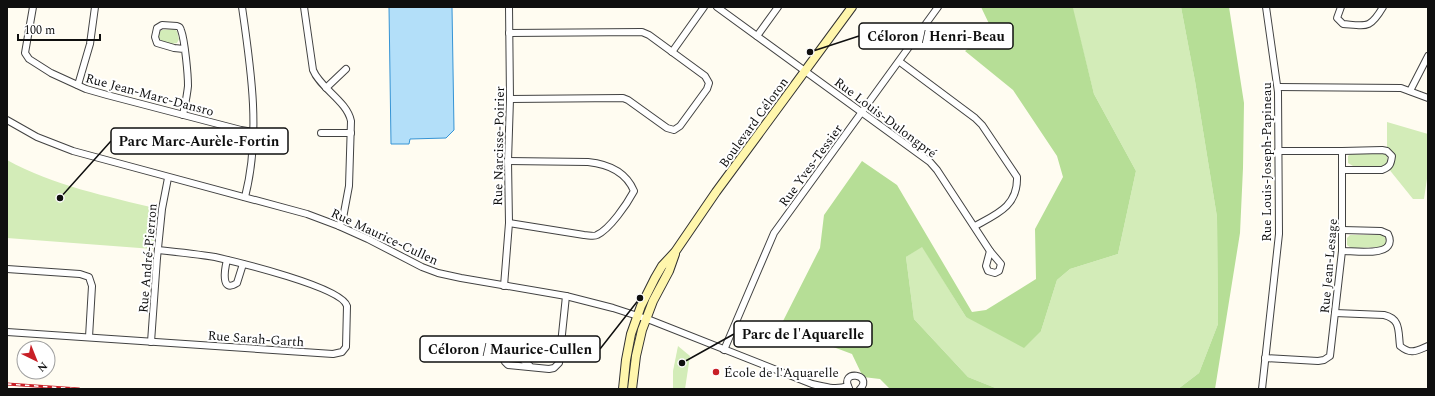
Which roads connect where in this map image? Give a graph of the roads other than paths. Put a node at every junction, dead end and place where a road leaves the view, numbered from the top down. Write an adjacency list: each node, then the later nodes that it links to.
1 (33, 7): 22 (street, Rue Jean-Marc-Dansro)
2 (95, 7): 22 (street)
3 (242, 7): 31 (street)
4 (304, 7): 24 (street)
5 (509, 7): 14 (street, Rue Narcisse-Poirier)
6 (704, 7): 17 (street)
7 (717, 7): 15 (street, Rue Louis-Dulongpré)
8 (778, 7): 15 (street)
9 (852, 7): 21 (street, Boulevard Céloron)
10 (938, 7): 19 (street, Rue Yves-Tessier)
11 (1266, 7): 23 (street, Rue Louis-Joseph-Papineau)
12 (1341, 7): 13 (street)
13 (1382, 7)
14 (509, 34): 17 (street); 27 (street, Rue Narcisse-Poirier)
15 (757, 36): 21 (street, Rue Louis-Dulongpré)
16 (184, 48): 16 (street); 29 (street)
17 (672, 52): 27 (street)
18 (1428, 56): 25 (street)
19 (900, 62): 28 (street, Rue Yves-Tessier); 42 (street)
20 (346, 69): 24 (street)
21 (805, 71): 28 (street, Rue Louis-Dulongpré); 47 (street, Boulevard Céloron)
22 (78, 85): 29 (street, Rue Jean-Marc-Dansro)
23 (1278, 87): 25 (street); 35 (street, Rue Louis-Joseph-Papineau)
24 (326, 88): 33 (street)
25 (1410, 90): 26 (street)
26 (1428, 98)
27 (510, 99): 36 (street, Rue Narcisse-Poirier)
28 (862, 113): 42 (street, Rue Louis-Dulongpré); 60 (street, Rue Yves-Tessier)
29 (183, 114): 31 (street, Rue Jean-Marc-Dansro)
30 (7, 120): 38 (street, Rue Maurice-Cullen)
31 (253, 132): 39 (street)
32 (321, 133): 33 (street)
33 (351, 133): 41 (street)
34 (1342, 151): 35 (street); 37 (street, Rue Jean-Lesage); 37 (street)
35 (1278, 152): 61 (street, Rue Louis-Joseph-Papineau)
36 (508, 161): 40 (street, Rue Narcisse-Poirier); 40 (street)
37 (1343, 170): 43 (street, Rue Jean-Lesage)
38 (168, 178): 39 (street, Rue Maurice-Cullen); 44 (street, Rue André-Pierron)
39 (245, 197): 41 (street, Rue Maurice-Cullen)
40 (508, 223): 51 (street, Rue Narcisse-Poirier)
41 (339, 226): 51 (street, Rue Maurice-Cullen)
42 (975, 226): 45 (street, Rue Louis-Dulongpré)
43 (1343, 230): 46 (street, Rue Jean-Lesage); 46 (street)
44 (158, 250): 48 (street, Rue Sarah-Garth); 58 (street, Rue André-Pierron)
45 (990, 251)
46 (1342, 251): 53 (street, Rue Jean-Lesage)
47 (675, 252): 54 (street, Boulevard Céloron); 55 (street, Boulevard Céloron)
48 (227, 260): 49 (street, Rue Sarah-Garth); 49 (street)
49 (243, 264): 58 (street, Rue Sarah-Garth)
50 (7, 269): 57 (street)
51 (504, 286): 52 (street, Rue Maurice-Cullen)
52 (566, 296): 54 (street, Rue Maurice-Cullen); 62 (street)
53 (1335, 313): 59 (street); 61 (street, Rue Jean-Lesage)
54 (637, 316): 55 (street, Rue Maurice-Cullen); 64 (street, Boulevard Céloron)
55 (646, 319): 60 (street, Rue Maurice-Cullen); 65 (street, Boulevard Céloron)
56 (7, 332): 57 (street, Rue Sarah-Garth)
57 (89, 337): 58 (street, Rue Sarah-Garth)
58 (151, 342)
59 (1428, 346)
60 (724, 350): 63 (street, Rue Maurice-Cullen)
61 (1265, 358): 67 (street, Rue Louis-Joseph-Papineau)
62 (531, 367)
63 (849, 388): 66 (street, Rue Maurice-Cullen)
64 (622, 389)
65 (632, 389)
66 (860, 389)
67 (1262, 389)

